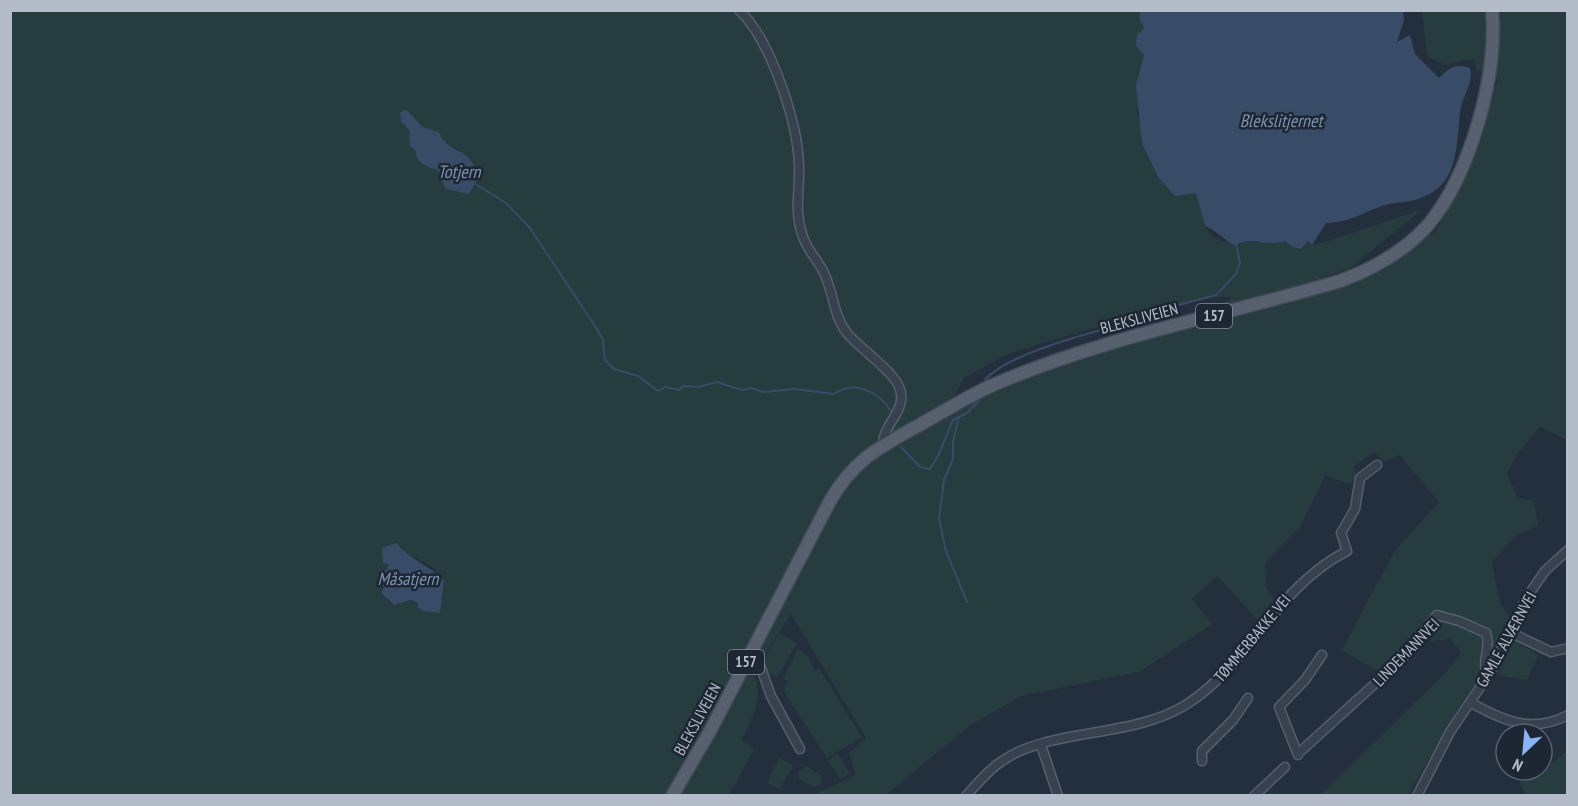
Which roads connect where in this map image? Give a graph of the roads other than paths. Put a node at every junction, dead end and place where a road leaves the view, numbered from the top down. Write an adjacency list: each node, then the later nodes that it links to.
1 (739, 10): 3 (street)
2 (1492, 10): 3 (main road, BLEKSLIVEIEN / 157)
3 (883, 444): 9 (main road, BLEKSLIVEIEN / 157)
4 (1377, 465): 14 (street, TØMMERBAKKE VEI)
5 (1568, 550): 6 (street, GAMLE ALVÆRNVEI)
6 (1510, 632): 7 (street); 10 (street, GAMLE ALVÆRNVEI)
7 (1568, 648)
8 (1322, 655): 10 (street, LINDEMANNVEI)
9 (749, 657): 15 (street); 19 (main road, BLEKSLIVEIEN / 157)
10 (1488, 676): 22 (street, GAMLE ALVÆRNVEI)
11 (1248, 698): 16 (street)
12 (1475, 705): 13 (street, GAMLE ALVÆRNVEI)
13 (1568, 715)
14 (1041, 745): 18 (street); 20 (street, TØMMERBAKKE VEI)
15 (800, 748)
16 (1202, 761)
17 (1285, 767): 21 (street)
18 (1057, 794)
19 (672, 795)
20 (966, 795)
21 (1254, 795)
22 (1417, 795)

